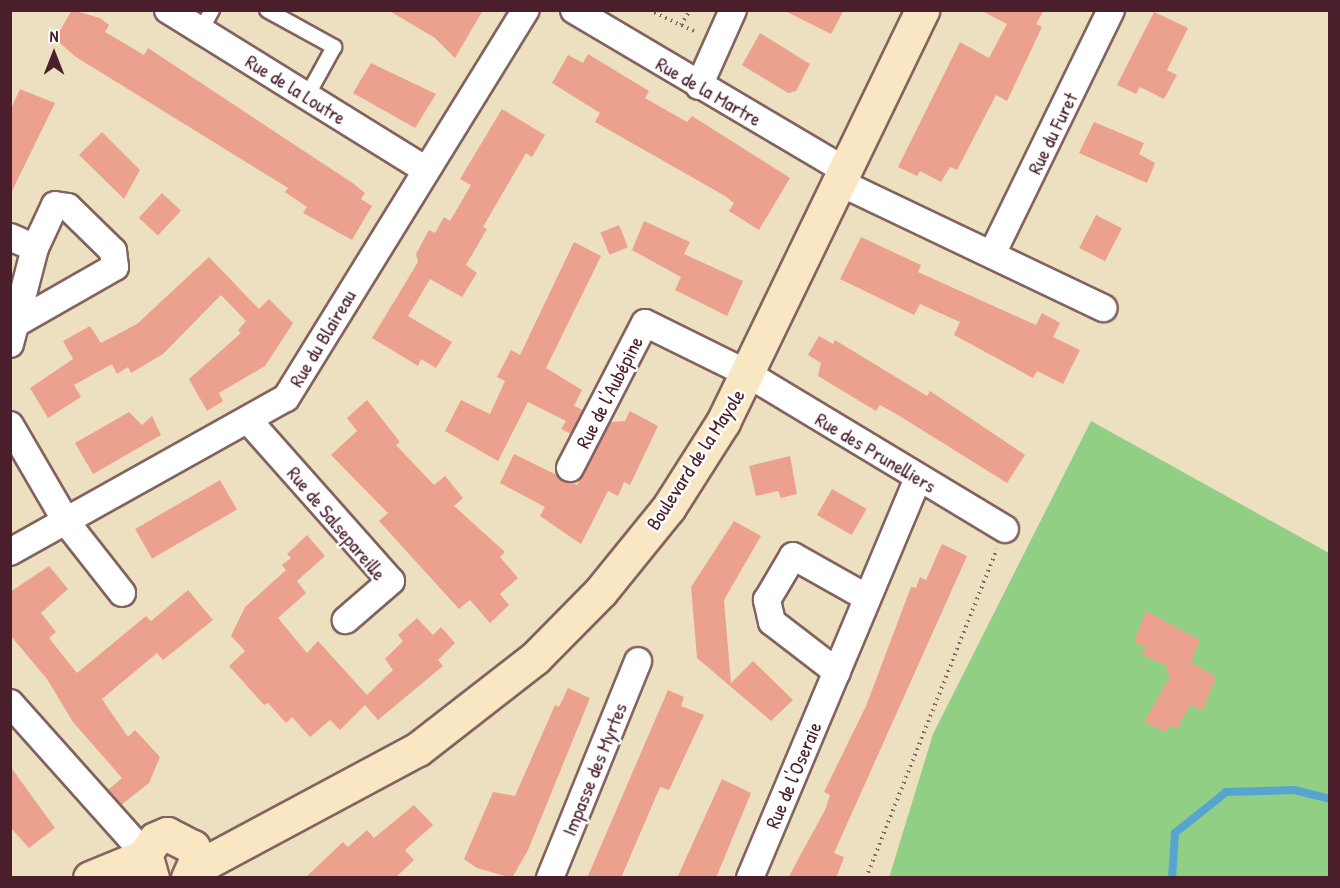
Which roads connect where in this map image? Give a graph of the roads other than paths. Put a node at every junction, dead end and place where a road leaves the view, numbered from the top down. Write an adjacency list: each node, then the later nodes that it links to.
1 (168, 10): 8 (street, Rue de la Loutre)
2 (267, 10): 10 (lane)
3 (526, 10): 11 (street, Rue du Blaireau)
4 (574, 10): 9 (street, Rue de la Martre)
5 (733, 10): 9 (street)
6 (922, 10): 12 (main road, Boulevard de la Mayole)
7 (1111, 10): 15 (street, Rue du Furet)
8 (206, 20): 10 (street, Rue de la Loutre)
9 (699, 86): 12 (street, Rue de la Martre)
10 (307, 96): 11 (street, Rue de la Loutre)
11 (424, 169): 19 (street, Rue du Blaireau)
12 (842, 176): 15 (street, Rue de la Martre); 18 (main road, Boulevard de la Mayole)
13 (10, 237): 14 (street)
14 (35, 248): 17 (street); 17 (street)
15 (992, 255): 16 (street, Rue de la Martre)
16 (1103, 308)
17 (14, 334)
18 (748, 374): 21 (street, Rue de l'Aubépine); 22 (street, Rue des Prunelliers); 32 (main road, Boulevard de la Mayole)
19 (248, 420): 23 (street, Rue du Blaireau); 28 (street, Rue de Salsepareille)
20 (10, 425): 23 (street)
21 (570, 468)
22 (918, 477): 24 (street, Rue des Prunelliers); 27 (street, Rue de l'Oseraie)
23 (67, 523): 25 (street, Rue du Blaireau); 26 (street)
24 (1005, 529)
25 (10, 552)
26 (122, 593)
27 (864, 596): 30 (street, Rue de l'Oseraie); 30 (street)
28 (346, 620)
29 (638, 661): 34 (street, Impasse des Myrtes)
30 (837, 672): 35 (street, Rue de l'Oseraie)
31 (10, 703): 32 (street)
32 (168, 858): 33 (main road, Boulevard de la Mayole)
33 (90, 878)
34 (550, 878)
35 (750, 878)

